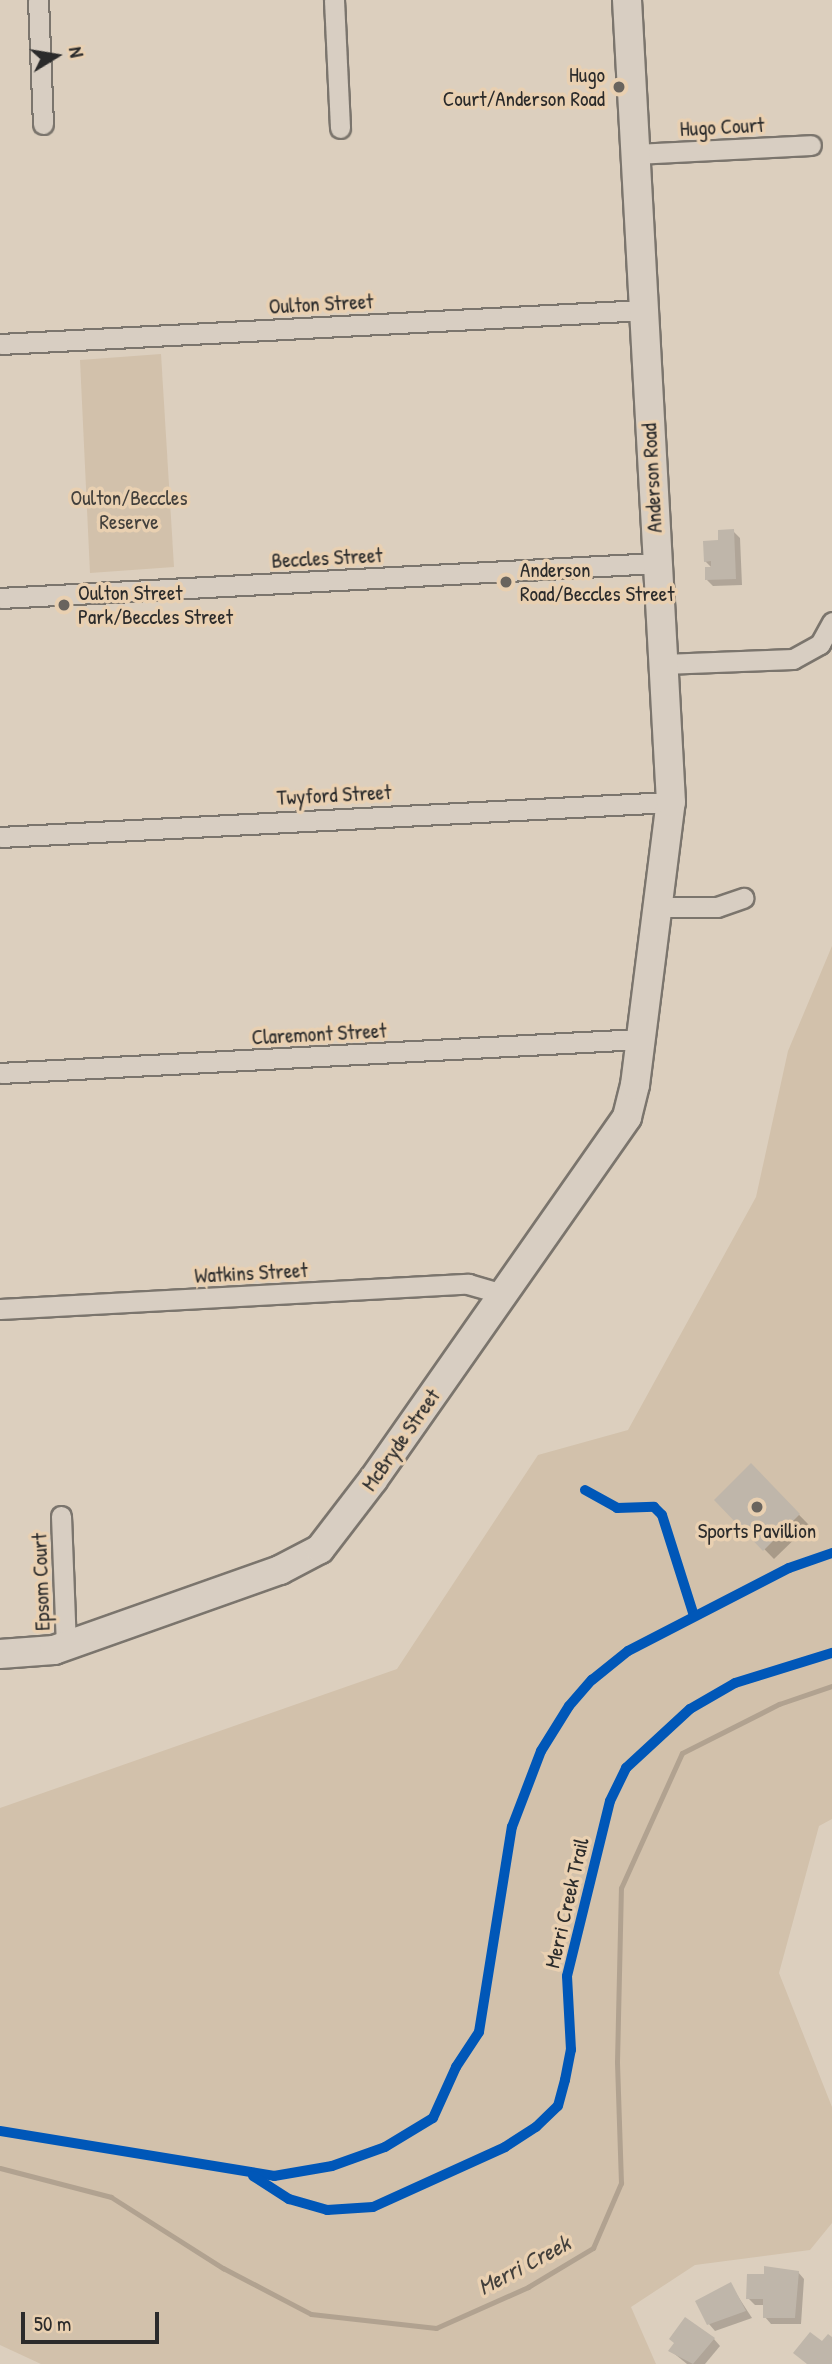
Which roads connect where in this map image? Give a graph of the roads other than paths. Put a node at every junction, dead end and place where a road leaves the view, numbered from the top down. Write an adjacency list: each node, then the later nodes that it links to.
1 (38, 0): 4 (street)
2 (334, 0): 5 (street)
3 (626, 0): 7 (street, Anderson Road)
4 (43, 124)
5 (340, 128)
6 (811, 145): 7 (street, Hugo Court)
7 (635, 154): 8 (street, Anderson Road)
8 (644, 310): 9 (street, Oulton Street); 10 (street, Anderson Road)
9 (0, 344)
10 (657, 563): 11 (street, Beccles Street); 13 (street, Anderson Road)
11 (0, 598)
12 (832, 622): 13 (street)
13 (663, 664): 14 (street, Anderson Road)
14 (671, 802): 15 (street, Twyford Street); 17 (street, Anderson Road)
15 (0, 837)
16 (743, 898): 17 (street)
17 (658, 907): 18 (street, Anderson Road)
18 (641, 1038): 19 (street, Claremont Street); 20 (street, McBryde Street)
19 (0, 1073)
20 (503, 1294): 21 (street, Watkins Street); 23 (street, McBryde Street)
21 (0, 1309)
22 (61, 1516): 23 (street, Epsom Court)
23 (66, 1646): 24 (street, McBryde Street)
24 (0, 1654)

